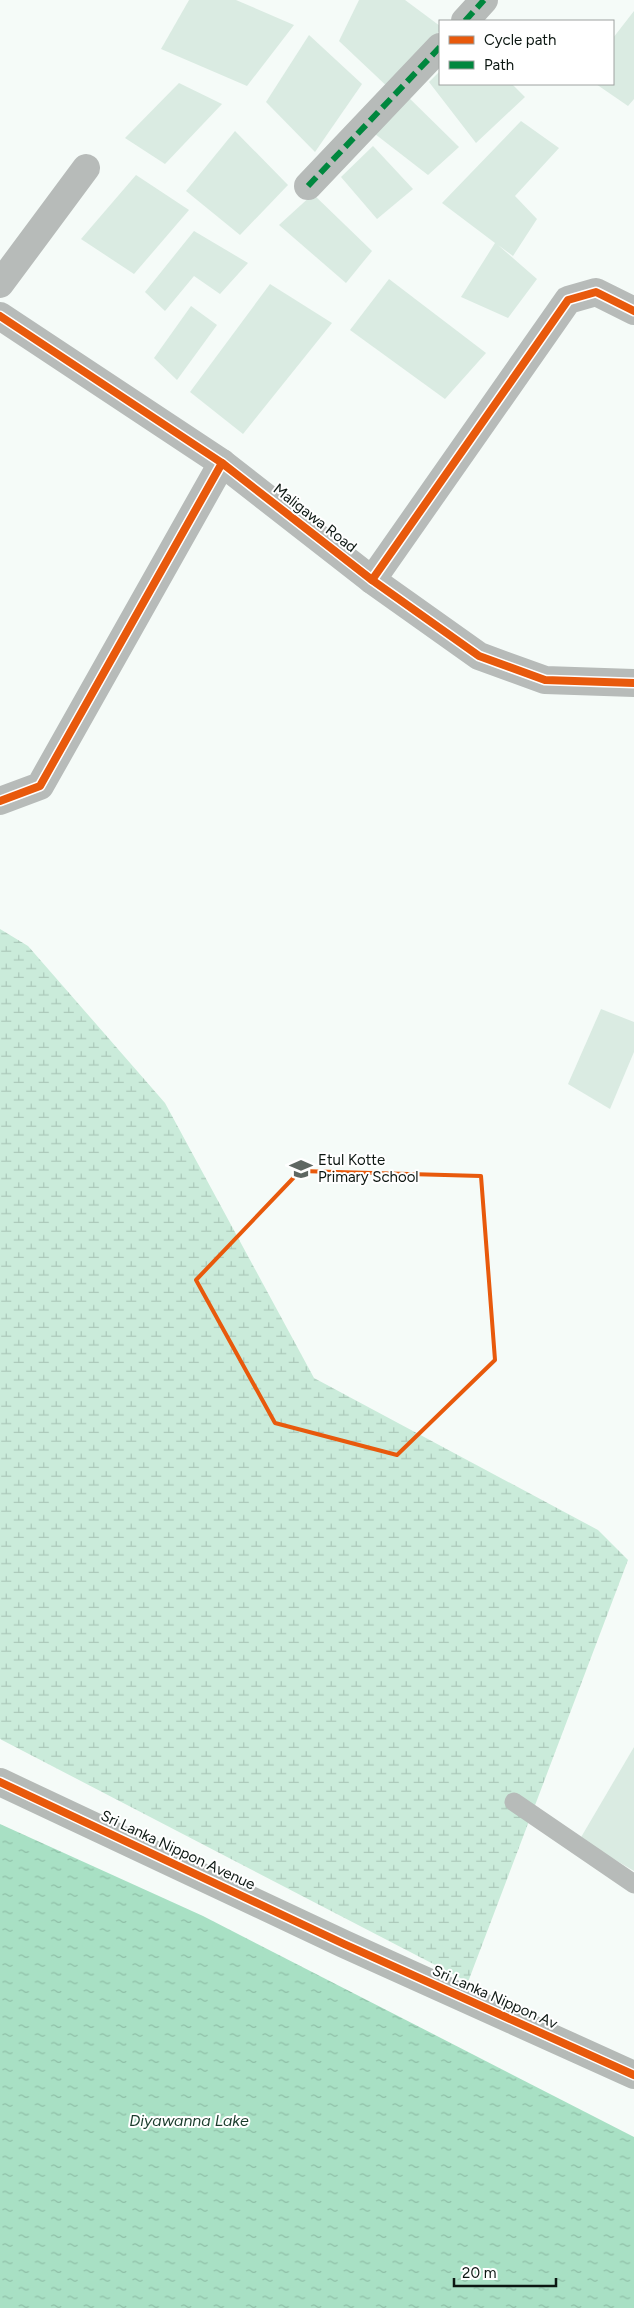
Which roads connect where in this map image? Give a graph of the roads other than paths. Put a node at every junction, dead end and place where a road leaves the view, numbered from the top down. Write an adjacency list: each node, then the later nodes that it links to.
1 (484, 0): 2 (street)
2 (466, 20)
3 (439, 48): 5 (street)
4 (86, 168): 6 (street)
5 (308, 186)
6 (0, 284)
7 (634, 311): 10 (street)
8 (0, 316): 9 (street, Maligawa Road)
9 (222, 463): 10 (street, Maligawa Road); 12 (street)
10 (372, 580): 11 (street, Maligawa Road)
11 (634, 684)
12 (0, 801)
13 (0, 1782): 16 (street, Sri Lanka Nippon Avenue)
14 (514, 1802): 15 (lane)
15 (634, 1884)
16 (344, 1944): 17 (street, Sri Lanka Nippon Av)
17 (634, 2075)

